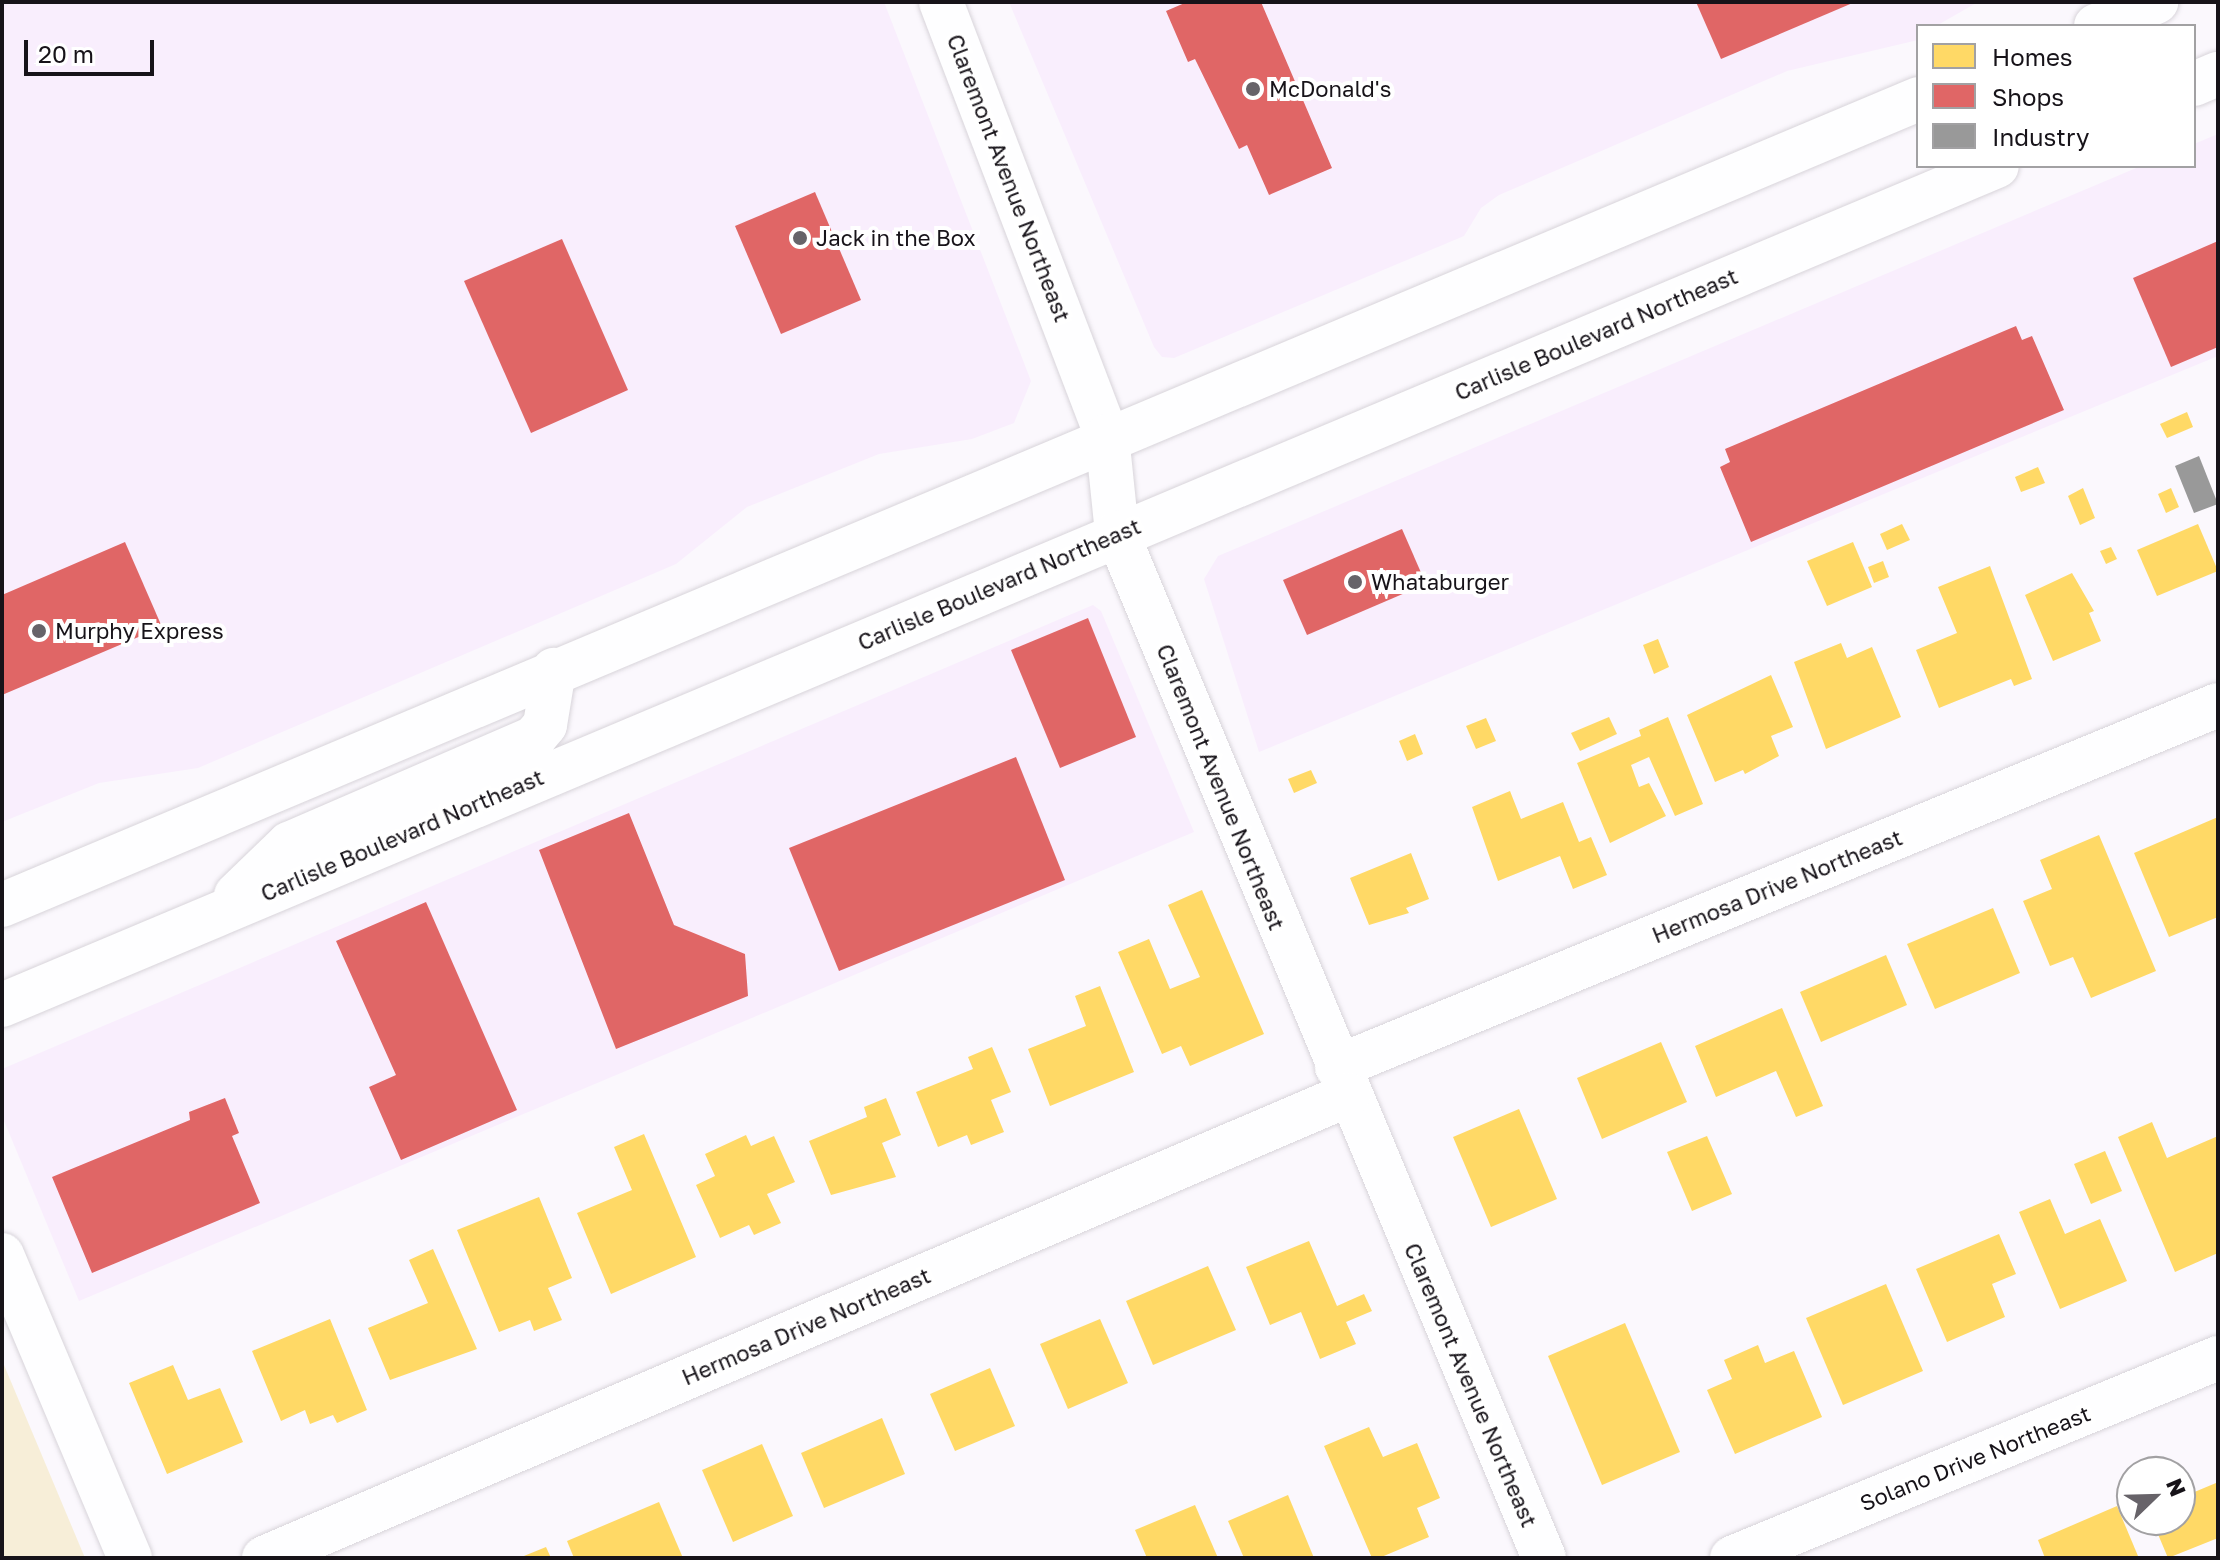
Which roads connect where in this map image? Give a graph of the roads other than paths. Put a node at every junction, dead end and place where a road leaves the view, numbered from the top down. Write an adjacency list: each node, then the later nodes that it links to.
1 (941, 2): 8 (main road, Claremont Avenue Northeast)
2 (2156, 2): 3 (main road)
3 (2101, 24)
4 (2218, 74): 5 (main road)
5 (2196, 83)
6 (1916, 100): 8 (main road)
7 (1992, 168): 9 (main road, Carlisle Boulevard Northeast)
8 (1107, 436): 9 (main road, Claremont Avenue Northeast); 10 (main road)
9 (1117, 533): 13 (main road, Carlisle Boulevard Northeast); 15 (main road, Claremont Avenue Northeast)
10 (554, 670): 12 (main road); 13 (main road)
11 (2218, 705): 15 (main road, Hermosa Drive Northeast)
12 (2, 905)
13 (225, 910): 14 (main road, Carlisle Boulevard Northeast)
14 (2, 1005)
15 (1342, 1081): 19 (main road, Hermosa Drive Northeast); 20 (main road, Claremont Avenue Northeast)
16 (2, 1255): 18 (main road)
17 (2218, 1358): 21 (main road, Solano Drive Northeast)
18 (130, 1558)
19 (264, 1558)
20 (1544, 1558)
21 (1732, 1558)

